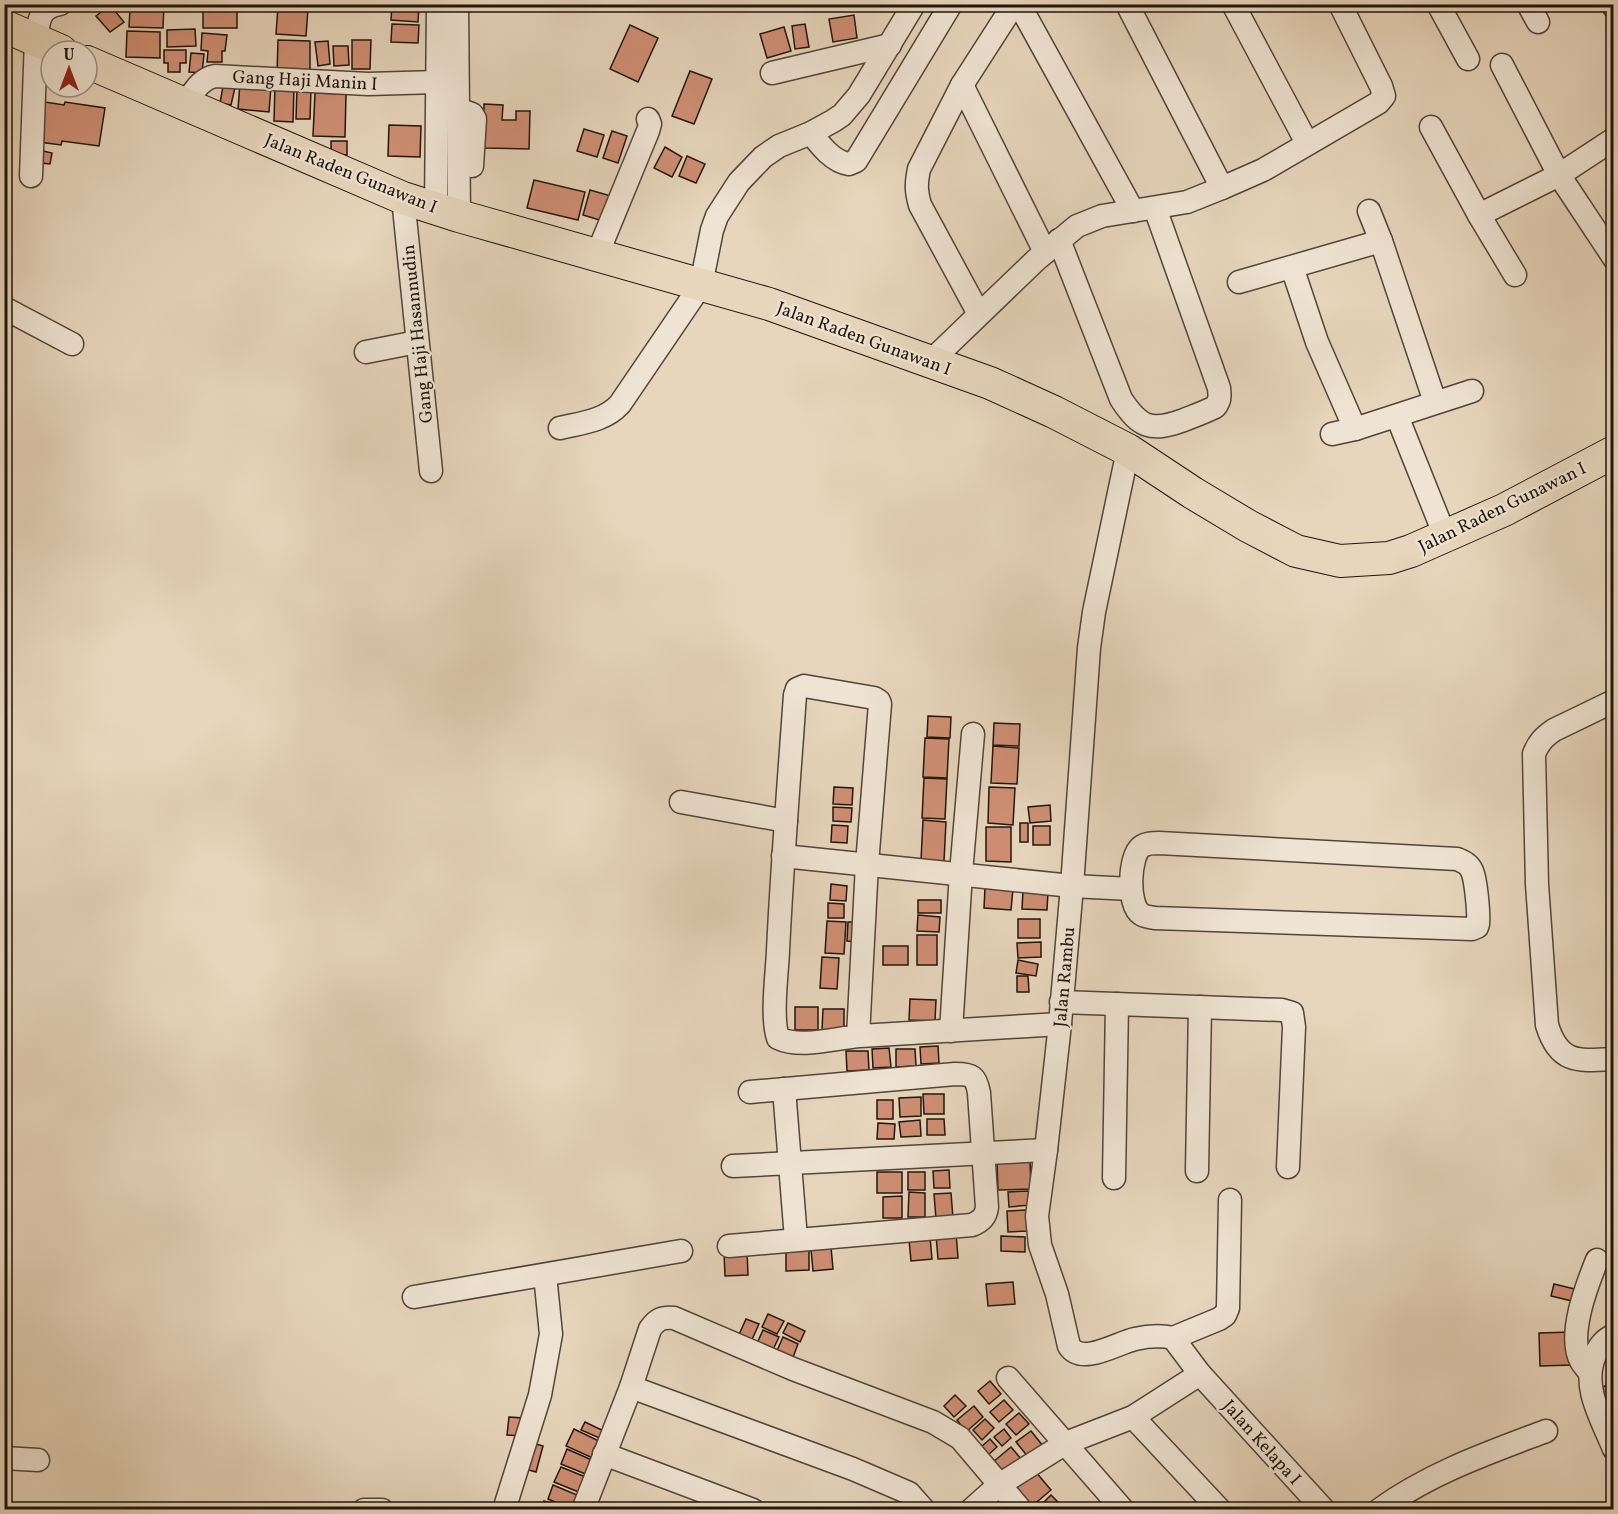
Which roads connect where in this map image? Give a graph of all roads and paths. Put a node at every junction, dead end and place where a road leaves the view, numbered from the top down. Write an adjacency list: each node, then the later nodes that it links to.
1 (60, 4): 13 (street)
2 (438, 4): 21 (street)
3 (457, 4): 21 (street)
4 (914, 4): 15 (street)
5 (951, 4): 28 (street)
6 (1014, 4): 20 (street)
7 (1019, 4): 35 (street)
8 (1127, 4): 31 (street)
9 (1233, 4): 27 (street)
10 (1340, 4): 27 (street)
11 (1438, 4): 16 (street)
12 (4, 26): 14 (highway)
13 (47, 39)
14 (39, 42)
15 (890, 45): 19 (street); 28 (street)
16 (1468, 59)
17 (1502, 65): 29 (street)
18 (99, 67): 23 (highway, Jalan Raden Gunawan I)
19 (771, 73)
20 (962, 85): 39 (street); 47 (street)
21 (448, 95): 23 (street, Gang Haji Manin I); 36 (street); 36 (street)
22 (42, 99): 30 (street)
23 (185, 104): 32 (highway, Jalan Raden Gunawan I)
24 (648, 119): 40 (street)
25 (1431, 127): 37 (street)
26 (1614, 139): 29 (street)
27 (1307, 143): 31 (street)
28 (821, 144): 45 (street)
29 (1559, 175): 37 (street); 41 (street)
30 (31, 176)
31 (1222, 188): 33 (street)
32 (403, 198): 36 (highway, Jalan Raden Gunawan I); 48 (street, Gang Haji Hasannudin)
33 (1155, 208): 35 (street); 39 (street)
34 (1369, 211): 38 (street)
35 (1132, 212): 39 (street)
36 (454, 214): 40 (highway, Jalan Raden Gunawan I)
37 (1479, 215): 43 (street)
38 (1382, 241): 42 (street); 53 (street)
39 (1052, 246): 47 (street)
40 (597, 255): 45 (highway, Jalan Raden Gunawan I)
41 (1614, 258)
42 (1292, 267): 44 (street); 56 (street)
43 (1515, 275)
44 (1239, 282)
45 (701, 285): 51 (highway, Jalan Raden Gunawan I); 55 (street)
46 (4, 308): 49 (street)
47 (979, 314): 51 (street)
48 (417, 342): 50 (street); 60 (street, Gang Haji Hasannudin)
49 (72, 344)
50 (366, 352)
51 (930, 362): 58 (highway, Jalan Raden Gunawan I)
52 (1472, 391): 53 (street)
53 (1435, 402): 54 (street)
54 (1397, 416): 56 (street); 61 (street)
55 (560, 429)
56 (1355, 429): 57 (street)
57 (1332, 434)
58 (1128, 450): 61 (highway, Jalan Raden Gunawan I); 69 (street, Jalan Rambu)
59 (1614, 452): 61 (highway, Jalan Raden Gunawan I)
60 (431, 471)
61 (1445, 536)
62 (1614, 701): 77 (street)
63 (973, 734): 68 (street)
64 (681, 802): 65 (street)
65 (786, 821): 66 (street); 67 (street)
66 (783, 856): 67 (street); 76 (street)
67 (867, 864): 68 (street); 76 (street)
68 (961, 873): 69 (street); 75 (street)
69 (1072, 886): 70 (street); 71 (street, Jalan Rambu)
70 (1131, 889): 70 (street)
71 (1061, 1002): 72 (street); 74 (street, Jalan Rambu)
72 (1117, 1004): 73 (street); 86 (street)
73 (1200, 1007): 84 (street); 85 (street)
74 (1060, 1024): 75 (street); 80 (street, Jalan Rambu)
75 (951, 1032): 76 (street)
76 (858, 1036)
77 (1614, 1059)
78 (784, 1089): 79 (street); 81 (street); 82 (street)
79 (750, 1092)
80 (1046, 1150): 81 (street); 95 (street, Jalan Rambu)
81 (984, 1154): 82 (street); 88 (street)
82 (791, 1163): 83 (street); 88 (street)
83 (733, 1166)
84 (1288, 1167)
85 (1197, 1171)
86 (1114, 1178)
87 (1230, 1200): 95 (street)
88 (796, 1239): 89 (street)
89 (729, 1246)
90 (681, 1251): 92 (street)
91 (1597, 1260): 96 (street)
92 (545, 1275): 93 (street); 111 (street)
93 (414, 1298)
94 (1614, 1335): 96 (street)
95 (1173, 1338): 97 (street)
96 (1590, 1372): 100 (street)
97 (1200, 1374): 101 (street); 119 (street, Jalan Kelapa I)
98 (1008, 1378): 103 (street)
99 (631, 1387): 105 (street); 108 (street); 114 (street)
100 (1606, 1415): 104 (street)
101 (1133, 1417): 103 (street); 118 (street)
102 (1546, 1431): 120 (street)
103 (1066, 1443): 108 (street); 117 (street)
104 (1614, 1449)
105 (604, 1454): 112 (street); 113 (street)
106 (4, 1458): 107 (street)
107 (38, 1460)
108 (999, 1485): 115 (street); 116 (street)
109 (364, 1509): 110 (street)
110 (382, 1509)
111 (504, 1509)
112 (583, 1509)
113 (753, 1509)
114 (924, 1509)
115 (971, 1509)
116 (1021, 1509)
117 (1123, 1509)
118 (1220, 1509)
119 (1324, 1509)
120 (1379, 1509)

